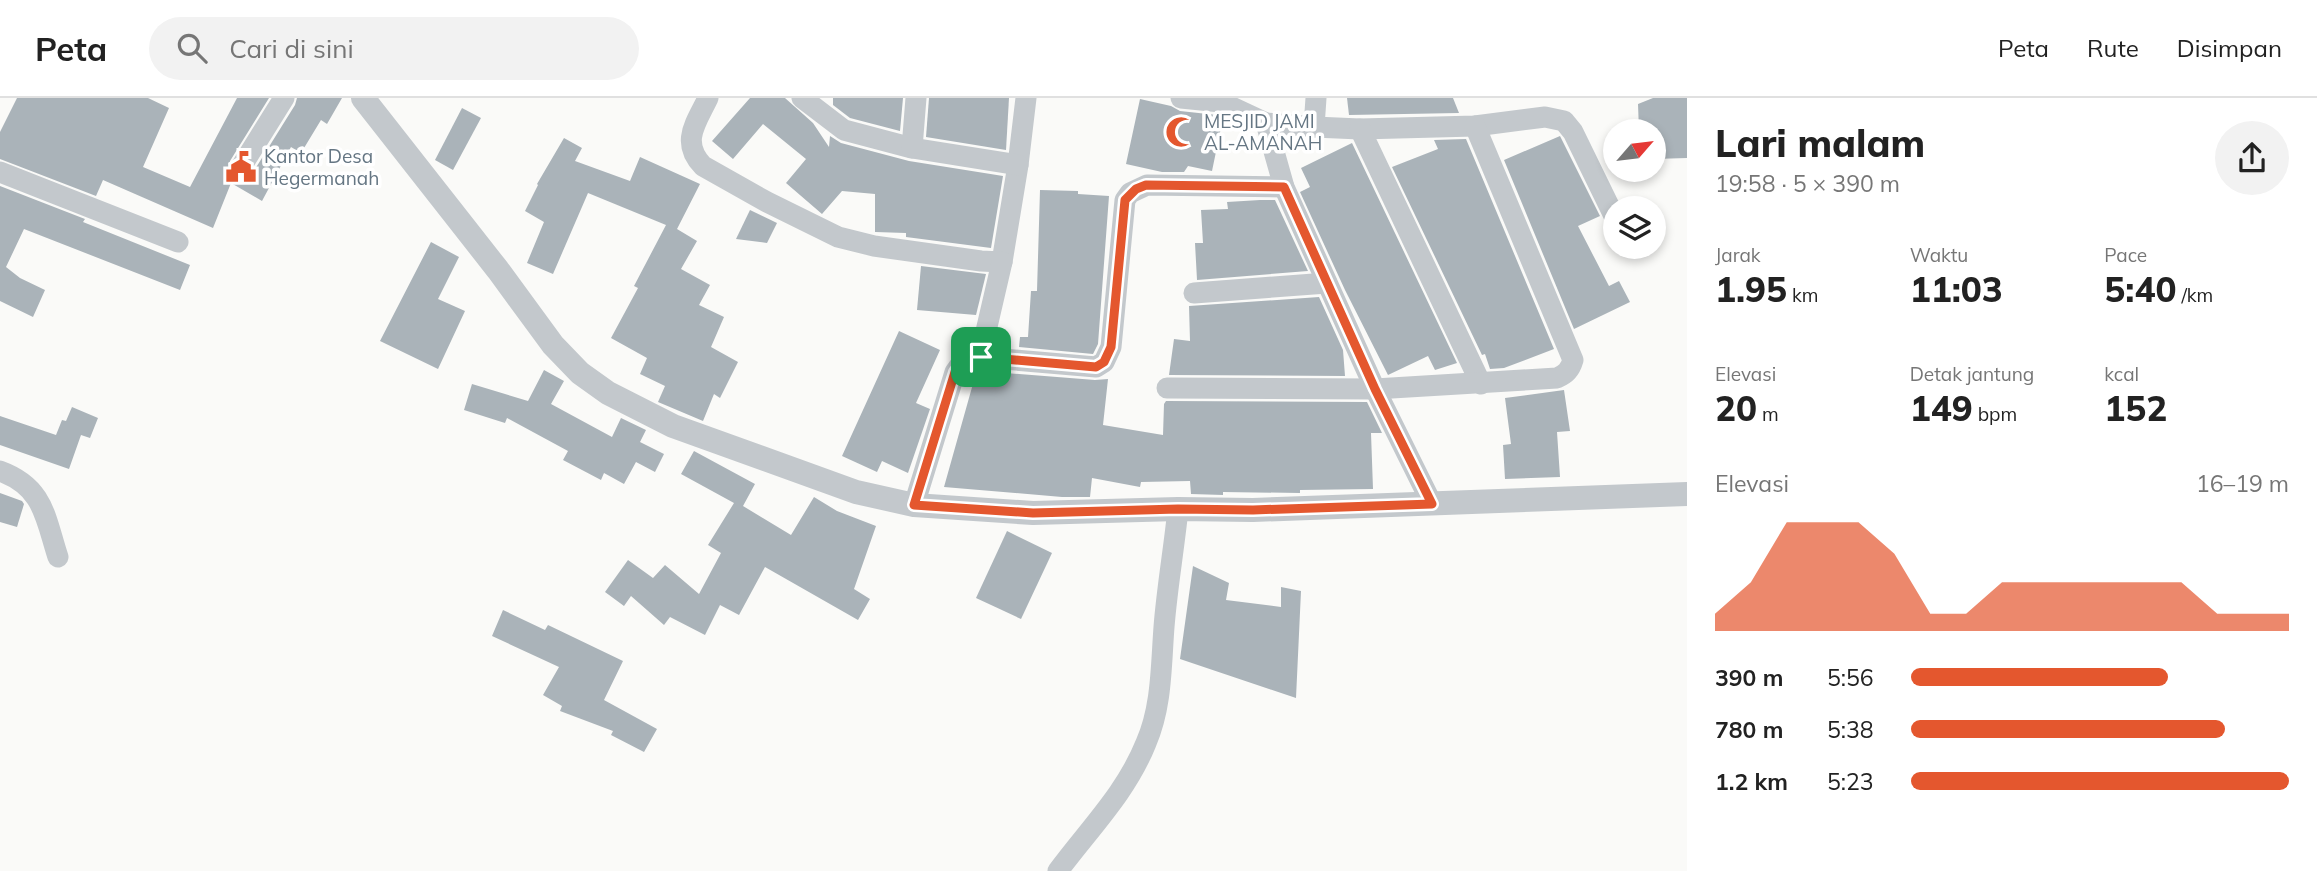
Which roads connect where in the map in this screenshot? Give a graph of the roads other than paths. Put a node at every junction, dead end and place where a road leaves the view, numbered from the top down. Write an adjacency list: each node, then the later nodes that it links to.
1 (284, 98): 16 (street)
2 (363, 98): 31 (street)
3 (708, 98): 21 (street)
4 (916, 98): 14 (street)
5 (1026, 98): 15 (street)
6 (1181, 98): 8 (street)
7 (1316, 98): 12 (street)
8 (1222, 100): 10 (street)
9 (811, 102): 14 (street)
10 (1266, 123): 12 (street); 18 (street)
11 (1475, 126): 13 (street); 19 (street); 25 (street)
12 (1314, 127): 13 (street)
13 (1360, 129): 25 (street)
14 (912, 148): 15 (street)
15 (1018, 165): 21 (street)
16 (241, 167)
17 (0, 172): 20 (street)
18 (1284, 187): 22 (street); 24 (street)
19 (1604, 196)
20 (178, 242)
21 (1002, 262): 24 (street)
22 (1327, 283): 23 (street); 27 (street)
23 (1194, 293)
24 (981, 357): 31 (street)
25 (1481, 384): 27 (street)
26 (1167, 388): 27 (street)
27 (1375, 389): 30 (street)
28 (0, 471): 33 (street)
29 (1687, 494): 30 (street)
30 (1432, 504): 32 (street)
31 (914, 505): 32 (street)
32 (1178, 509): 34 (street)
33 (58, 557)
34 (1058, 871)

